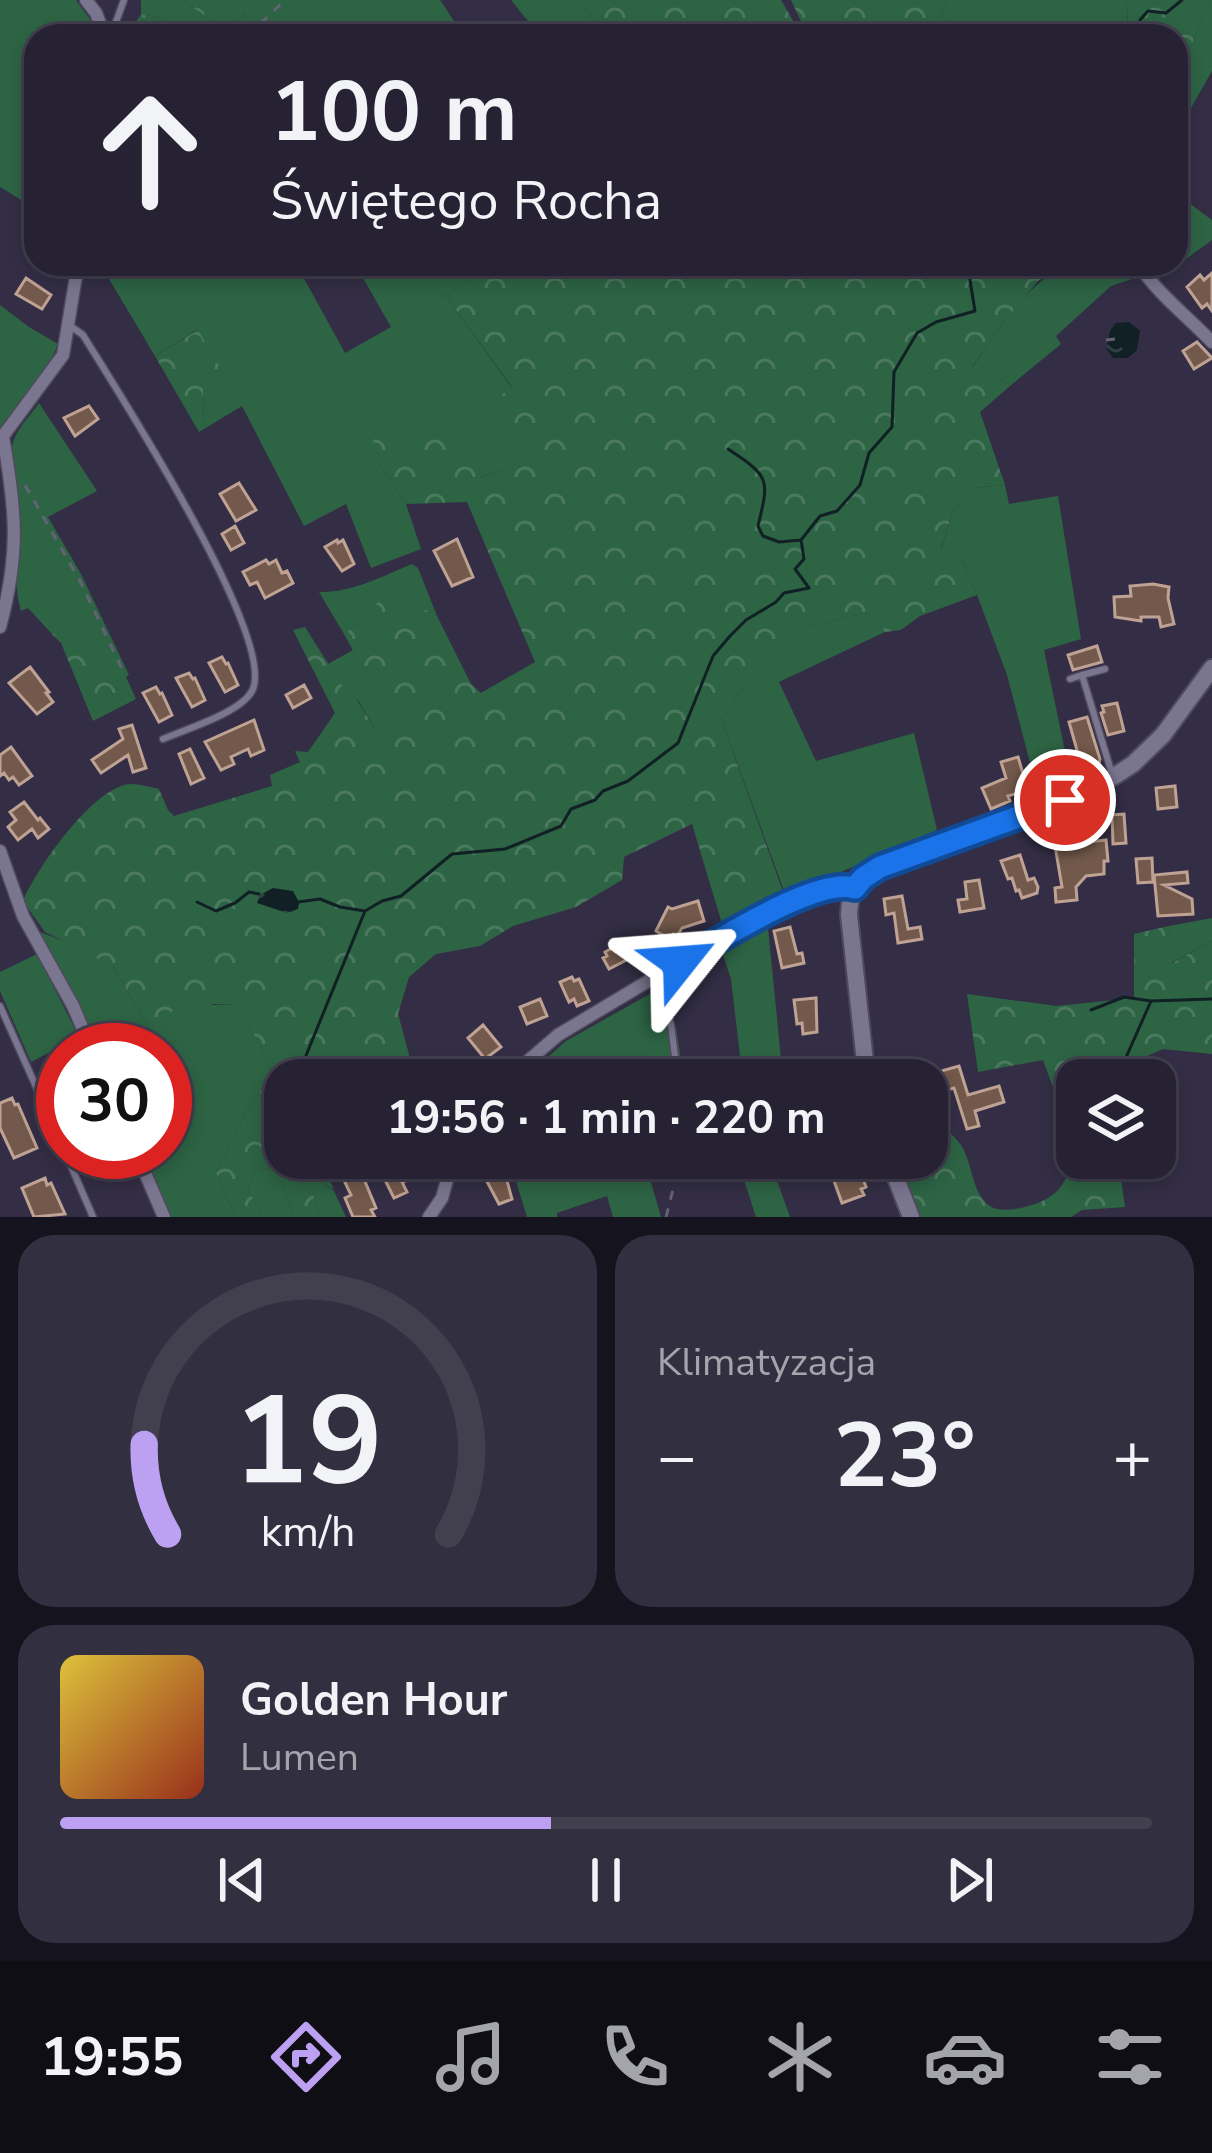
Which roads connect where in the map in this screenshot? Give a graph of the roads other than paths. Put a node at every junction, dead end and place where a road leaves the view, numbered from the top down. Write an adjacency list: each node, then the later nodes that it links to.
1 (76, 276): 3 (street)
2 (1147, 276): 4 (street)
3 (69, 325): 5 (street); 11 (lane)
4 (1212, 342)
5 (2, 438): 6 (street)
6 (0, 627)
7 (1212, 668): 12 (street)
8 (1105, 669): 9 (lane)
9 (1082, 675): 10 (lane); 12 (lane)
10 (1070, 679)
11 (163, 739)
12 (1113, 777): 14 (street)
13 (0, 851): 17 (street)
14 (855, 888): 15 (street); 20 (street)
15 (656, 977): 18 (street); 19 (lane)
16 (0, 1006): 21 (lane)
17 (80, 1023)
18 (530, 1059)
19 (675, 1059)
20 (865, 1059)
21 (36, 1086)
22 (77, 1179): 26 (lane)
23 (148, 1179): 27 (street)
24 (447, 1179): 28 (street)
25 (896, 1179): 29 (street)
26 (93, 1217)
27 (164, 1217)
28 (429, 1217)
29 (911, 1217)

